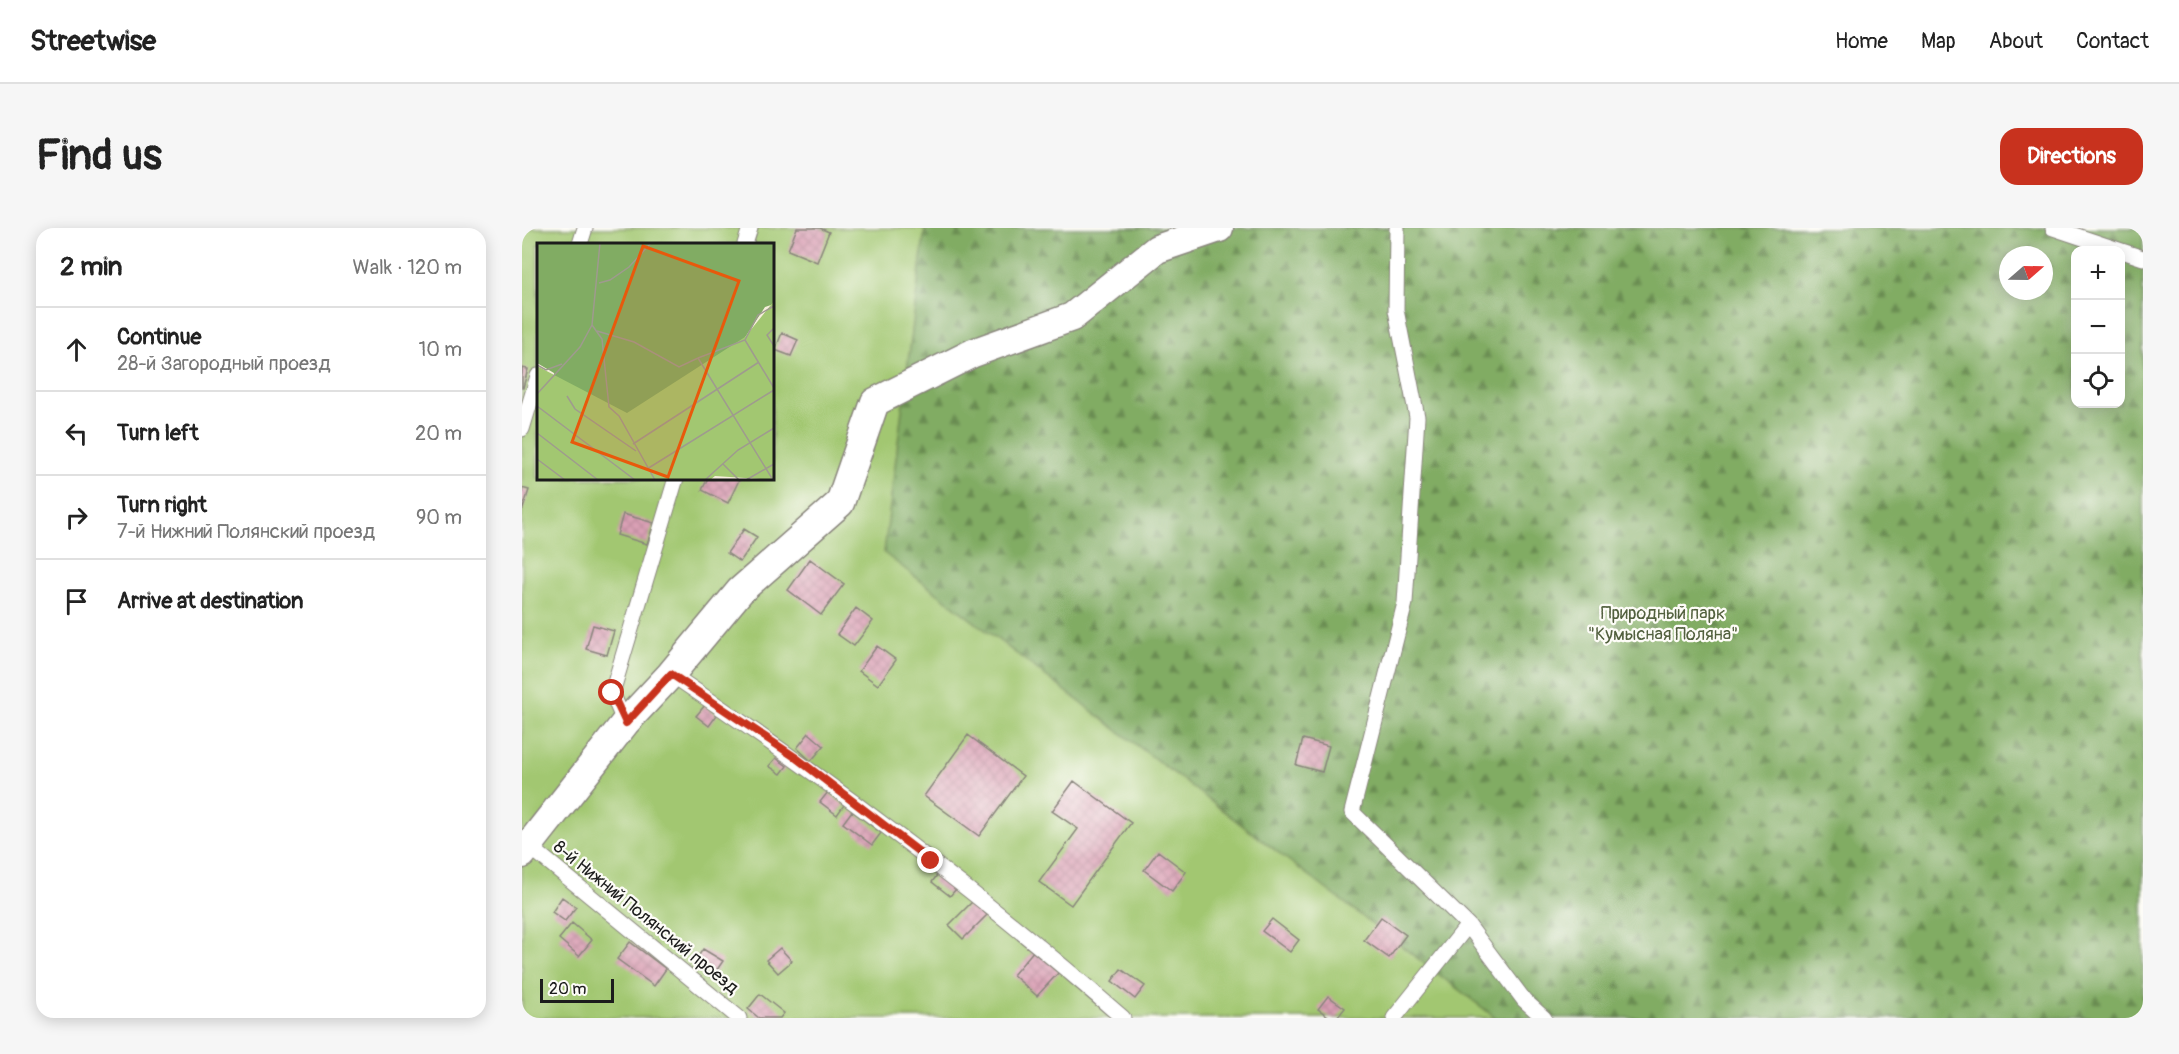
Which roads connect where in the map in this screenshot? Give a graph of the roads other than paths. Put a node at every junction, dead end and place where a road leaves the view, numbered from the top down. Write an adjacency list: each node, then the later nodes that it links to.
1 (585, 228): 6 (lane)
2 (750, 228): 7 (lane)
3 (1220, 228): 12 (street)
4 (1397, 228): 15 (lane)
5 (2053, 228): 8 (lane)
6 (580, 243)
7 (745, 243)
8 (2143, 258)
9 (537, 379): 10 (lane)
10 (522, 429)
11 (675, 480): 13 (lane)
12 (671, 674): 13 (street); 17 (lane)
13 (626, 723): 14 (street)
14 (525, 850): 16 (lane, 8-й Нижний Полянский проезд)
15 (1468, 925): 18 (lane); 19 (lane)
16 (740, 1018)
17 (1123, 1018)
18 (1394, 1018)
19 (1544, 1018)

